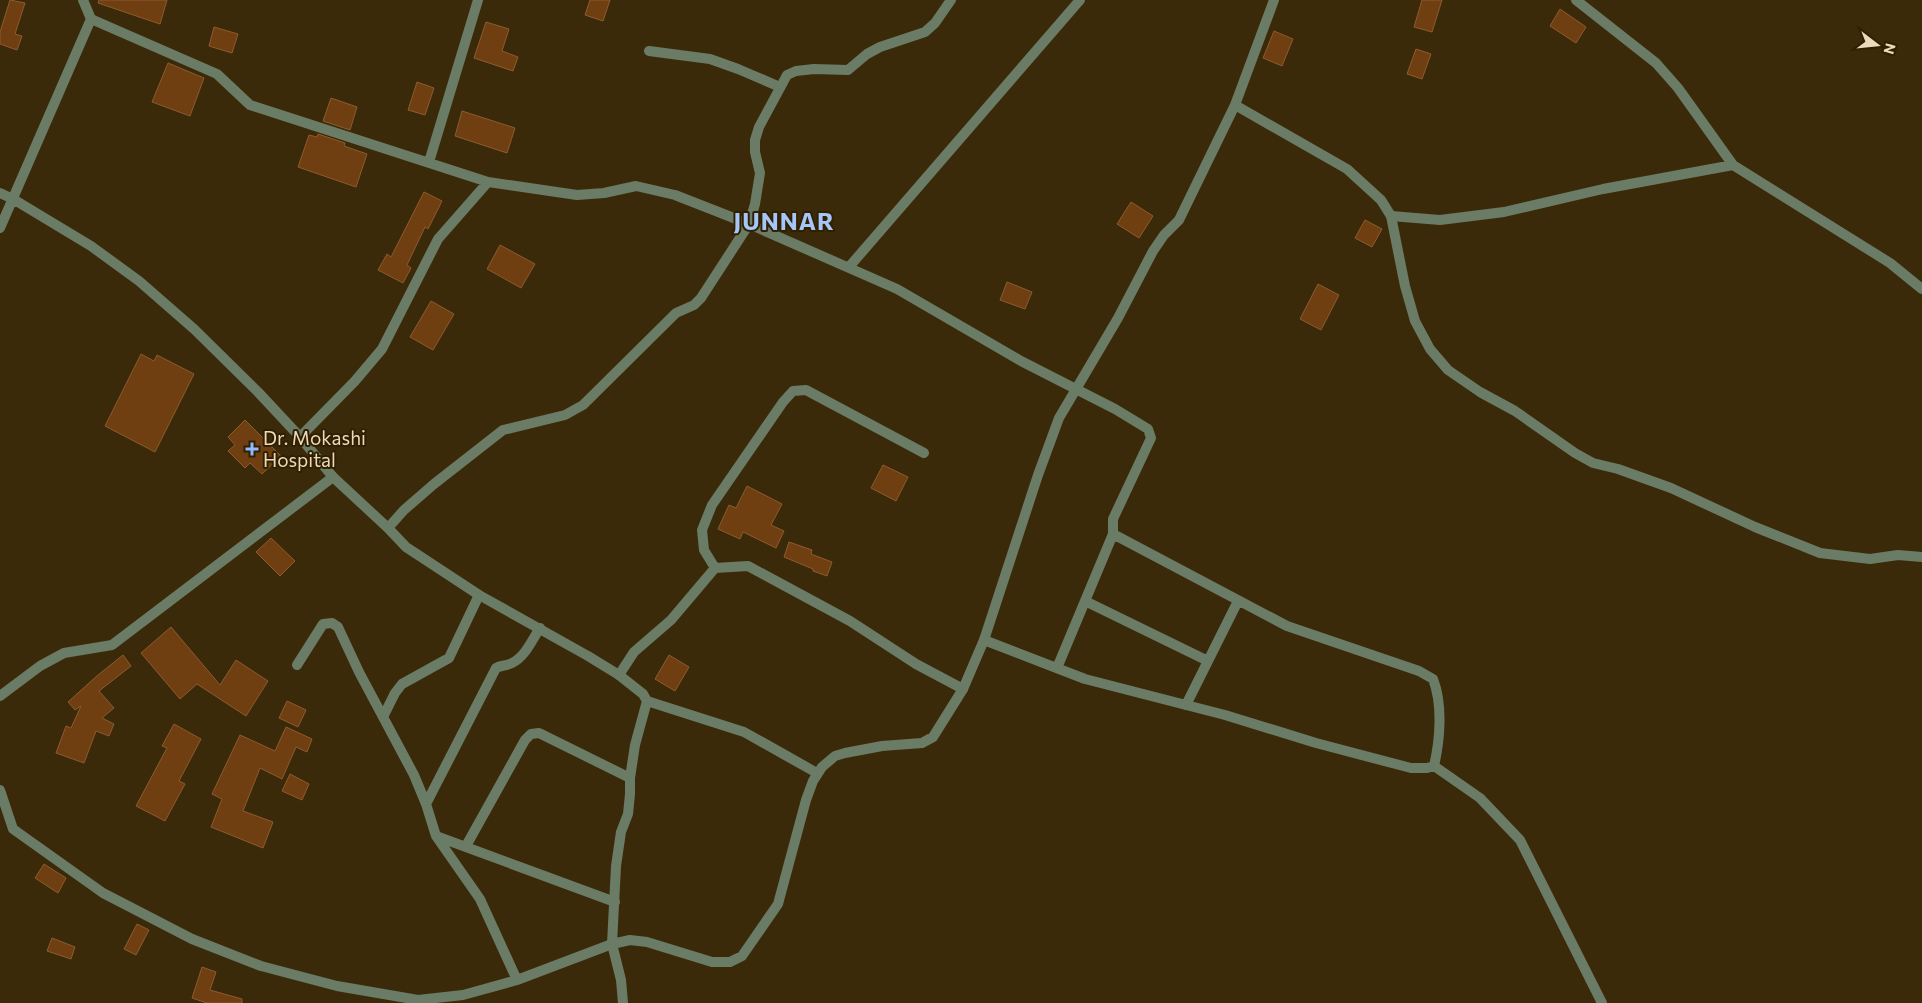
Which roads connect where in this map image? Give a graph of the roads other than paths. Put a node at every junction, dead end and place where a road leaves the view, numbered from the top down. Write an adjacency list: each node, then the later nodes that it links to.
1 (83, 0): 7 (street)
2 (478, 0): 11 (street)
3 (951, 0): 9 (street)
4 (1080, 0): 19 (street)
5 (1274, 0): 10 (street)
6 (1576, 0): 12 (street)
7 (90, 20): 11 (street); 15 (street)
8 (649, 51): 9 (street)
9 (780, 87): 17 (street)
10 (1234, 105): 16 (street); 21 (street)
11 (429, 162): 13 (street)
12 (1733, 165): 16 (street); 20 (street)
13 (488, 182): 17 (street); 22 (street)
14 (0, 193): 15 (street)
15 (13, 199): 18 (street); 22 (street)
16 (1391, 216): 27 (street)
17 (749, 224): 19 (street); 25 (street)
18 (0, 228)
19 (849, 267): 21 (street)
20 (1922, 289)
21 (1076, 390): 26 (street); 33 (street)
22 (300, 437): 24 (street)
23 (924, 453): 28 (street)
24 (334, 478): 25 (street); 39 (street)
25 (388, 528): 29 (street)
26 (1113, 534): 30 (street); 31 (street)
27 (1922, 557)
28 (715, 568): 37 (street); 38 (street)
29 (479, 594): 32 (street); 42 (street)
30 (1085, 600): 34 (street); 36 (street)
31 (1238, 601): 34 (street); 43 (street)
32 (540, 628): 37 (street); 47 (street)
33 (984, 640): 36 (street); 38 (street)
34 (1208, 661): 41 (street)
35 (297, 665): 42 (street)
36 (1057, 668): 41 (street)
37 (619, 675): 40 (street)
38 (963, 689): 44 (street)
39 (0, 696)
40 (647, 701): 44 (street); 45 (street)
41 (1186, 705): 43 (street)
42 (383, 718): 47 (street)
43 (1434, 766): 54 (street)
44 (817, 773): 51 (street)
45 (630, 778): 49 (street); 50 (street)
46 (0, 790): 52 (street)
47 (426, 804): 48 (street)
48 (436, 836): 49 (street); 52 (street)
49 (466, 846): 50 (street)
50 (614, 902): 51 (street)
51 (612, 944): 52 (street); 53 (street)
52 (517, 980)
53 (623, 1003)
54 (1602, 1003)

